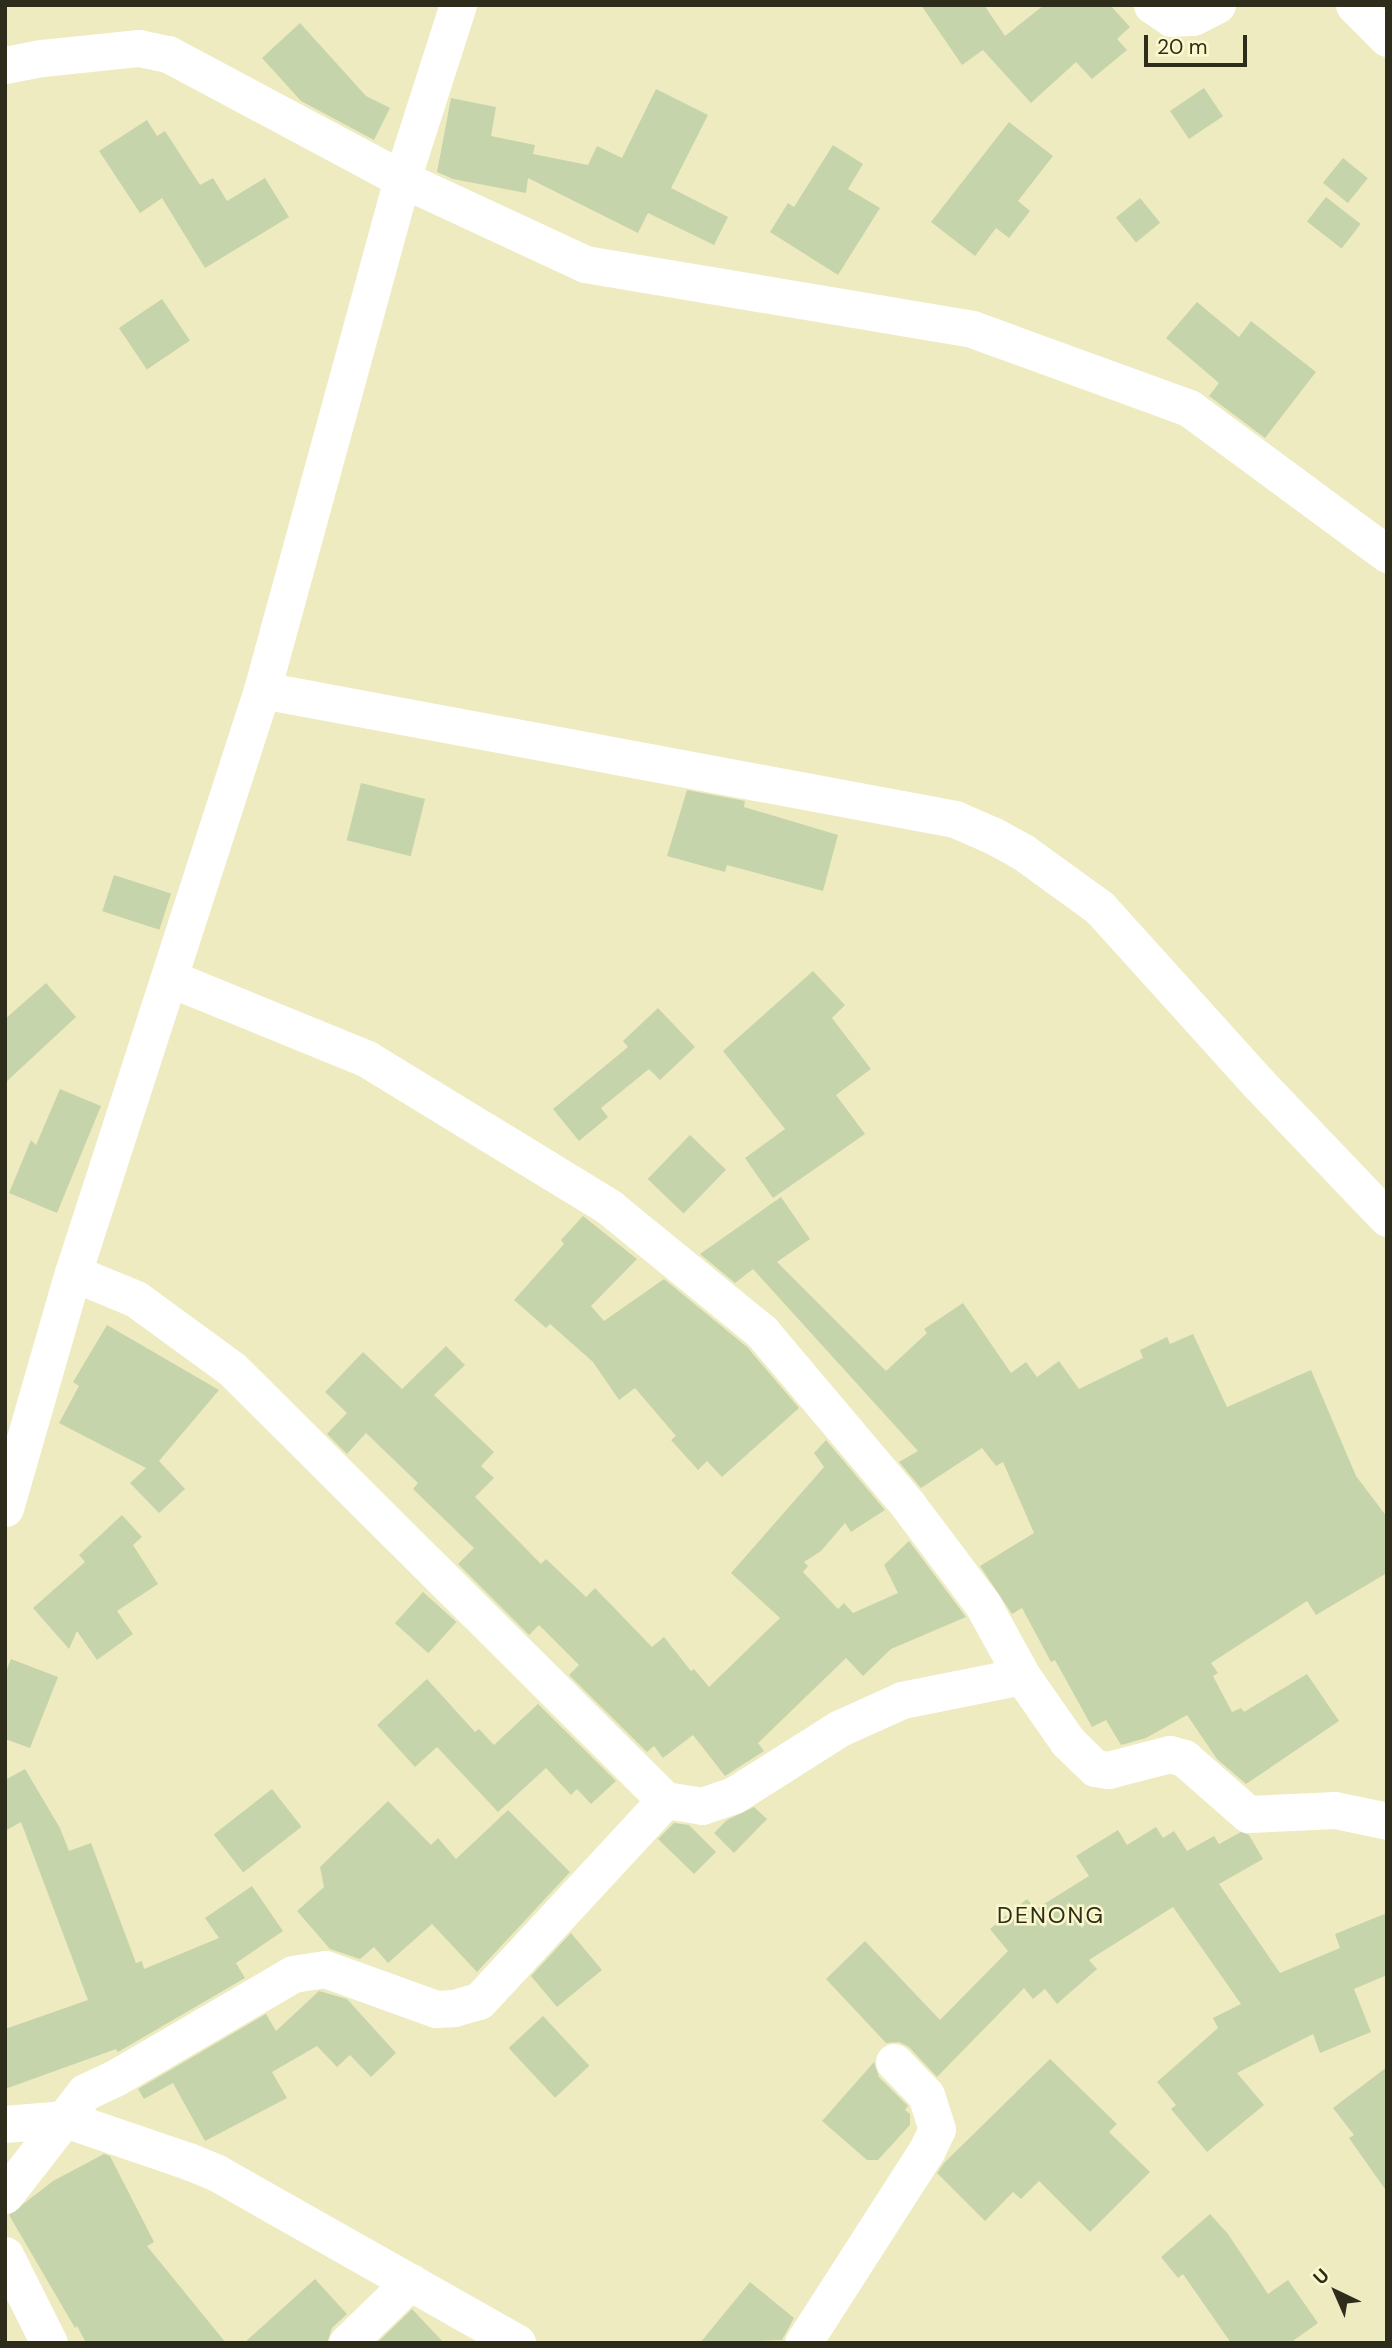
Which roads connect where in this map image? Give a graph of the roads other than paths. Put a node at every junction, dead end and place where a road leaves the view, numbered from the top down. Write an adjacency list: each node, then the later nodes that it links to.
1 (458, 5): 7 (street)
2 (1152, 5): 3 (street)
3 (1217, 5)
4 (1354, 5): 5 (street)
5 (1387, 38)
6 (5, 65): 7 (street)
7 (402, 179): 8 (street); 9 (street)
8 (1387, 554)
9 (261, 690): 10 (street); 11 (street)
10 (169, 978): 12 (street); 14 (street)
11 (1387, 1218)
12 (73, 1273): 13 (street); 15 (street)
13 (5, 1508)
14 (1022, 1676): 15 (street); 16 (street)
15 (665, 1800): 18 (street)
16 (1387, 1821)
17 (894, 2062): 26 (street)
18 (65, 2119): 19 (street); 20 (street); 22 (street)
19 (5, 2124)
20 (5, 2195)
21 (5, 2255): 23 (street)
22 (410, 2282): 24 (street); 25 (street)
23 (49, 2343)
24 (347, 2343)
25 (517, 2343)
26 (803, 2343)

